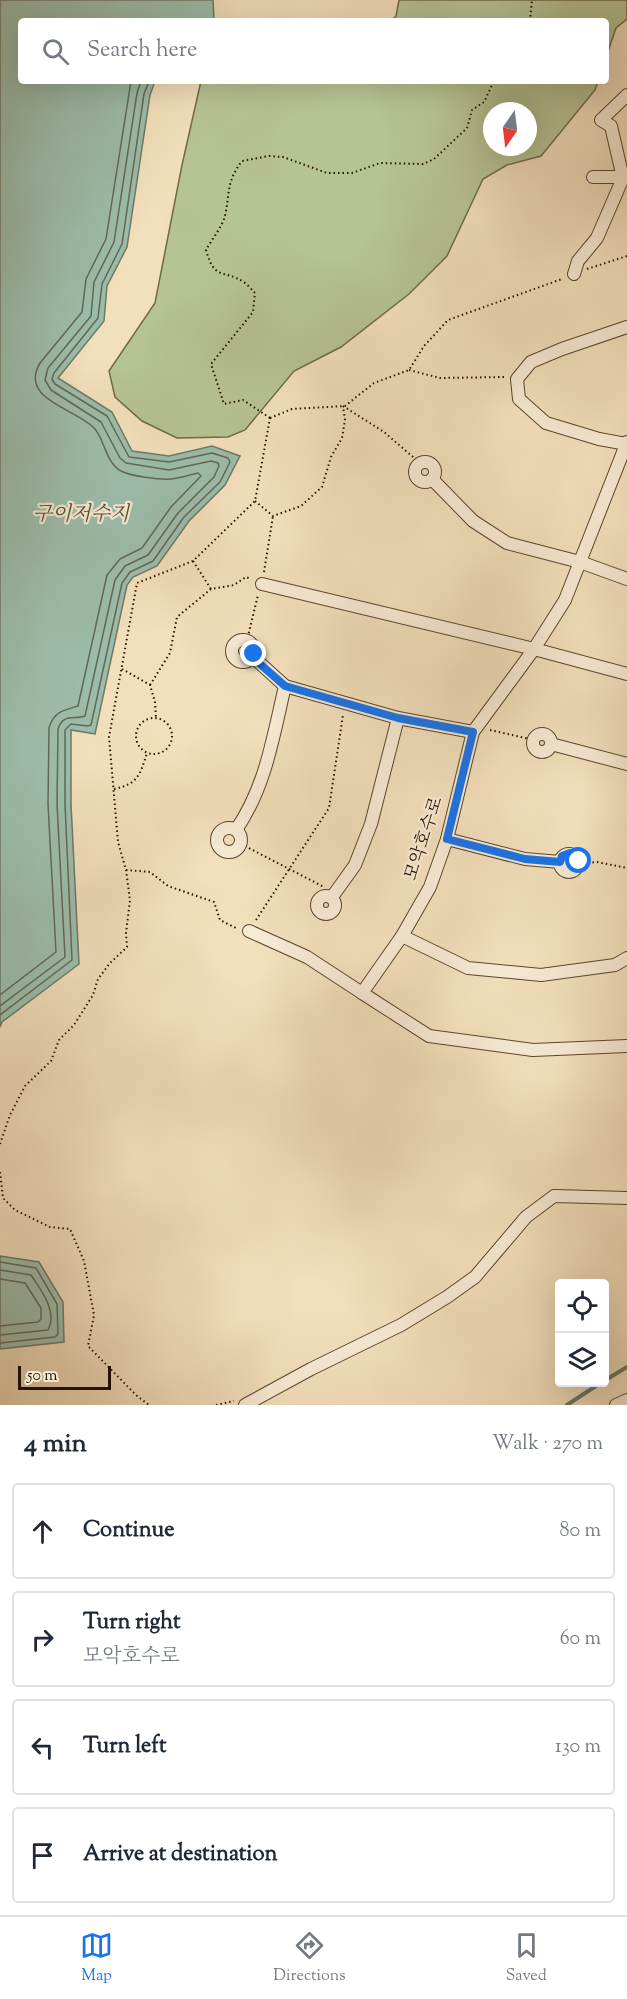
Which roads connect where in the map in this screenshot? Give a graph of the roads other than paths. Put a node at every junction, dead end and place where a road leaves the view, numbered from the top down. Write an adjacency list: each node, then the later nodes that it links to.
1 (627, 95): 3 (street)
2 (592, 177): 3 (street)
3 (625, 177): 4 (street)
4 (574, 274)
5 (627, 327): 6 (street)
6 (626, 443): 8 (street, 모악호수로)
7 (420, 463): 8 (street)
8 (580, 562): 9 (street); 11 (street, 모악호수로)
9 (627, 579)
10 (262, 584): 11 (street)
11 (534, 649): 13 (street); 16 (street, 모악호수로)
12 (252, 657): 12 (street); 14 (street)
13 (627, 674)
14 (285, 686): 15 (street); 19 (street)
15 (398, 718): 16 (street); 22 (street)
16 (476, 727): 20 (street, 모악호수로)
17 (534, 741): 18 (street)
18 (627, 764)
19 (236, 830): 19 (street)
20 (447, 839): 21 (street); 24 (street, 모악호수로)
21 (579, 864)
22 (333, 895)
23 (249, 931): 26 (street)
24 (402, 936): 25 (street); 26 (street, 모악호수로)
25 (627, 958)
26 (362, 993): 27 (street)
27 (627, 1046)
28 (627, 1198): 30 (street)
29 (627, 1400): 31 (street)
30 (245, 1405)
31 (616, 1405)

